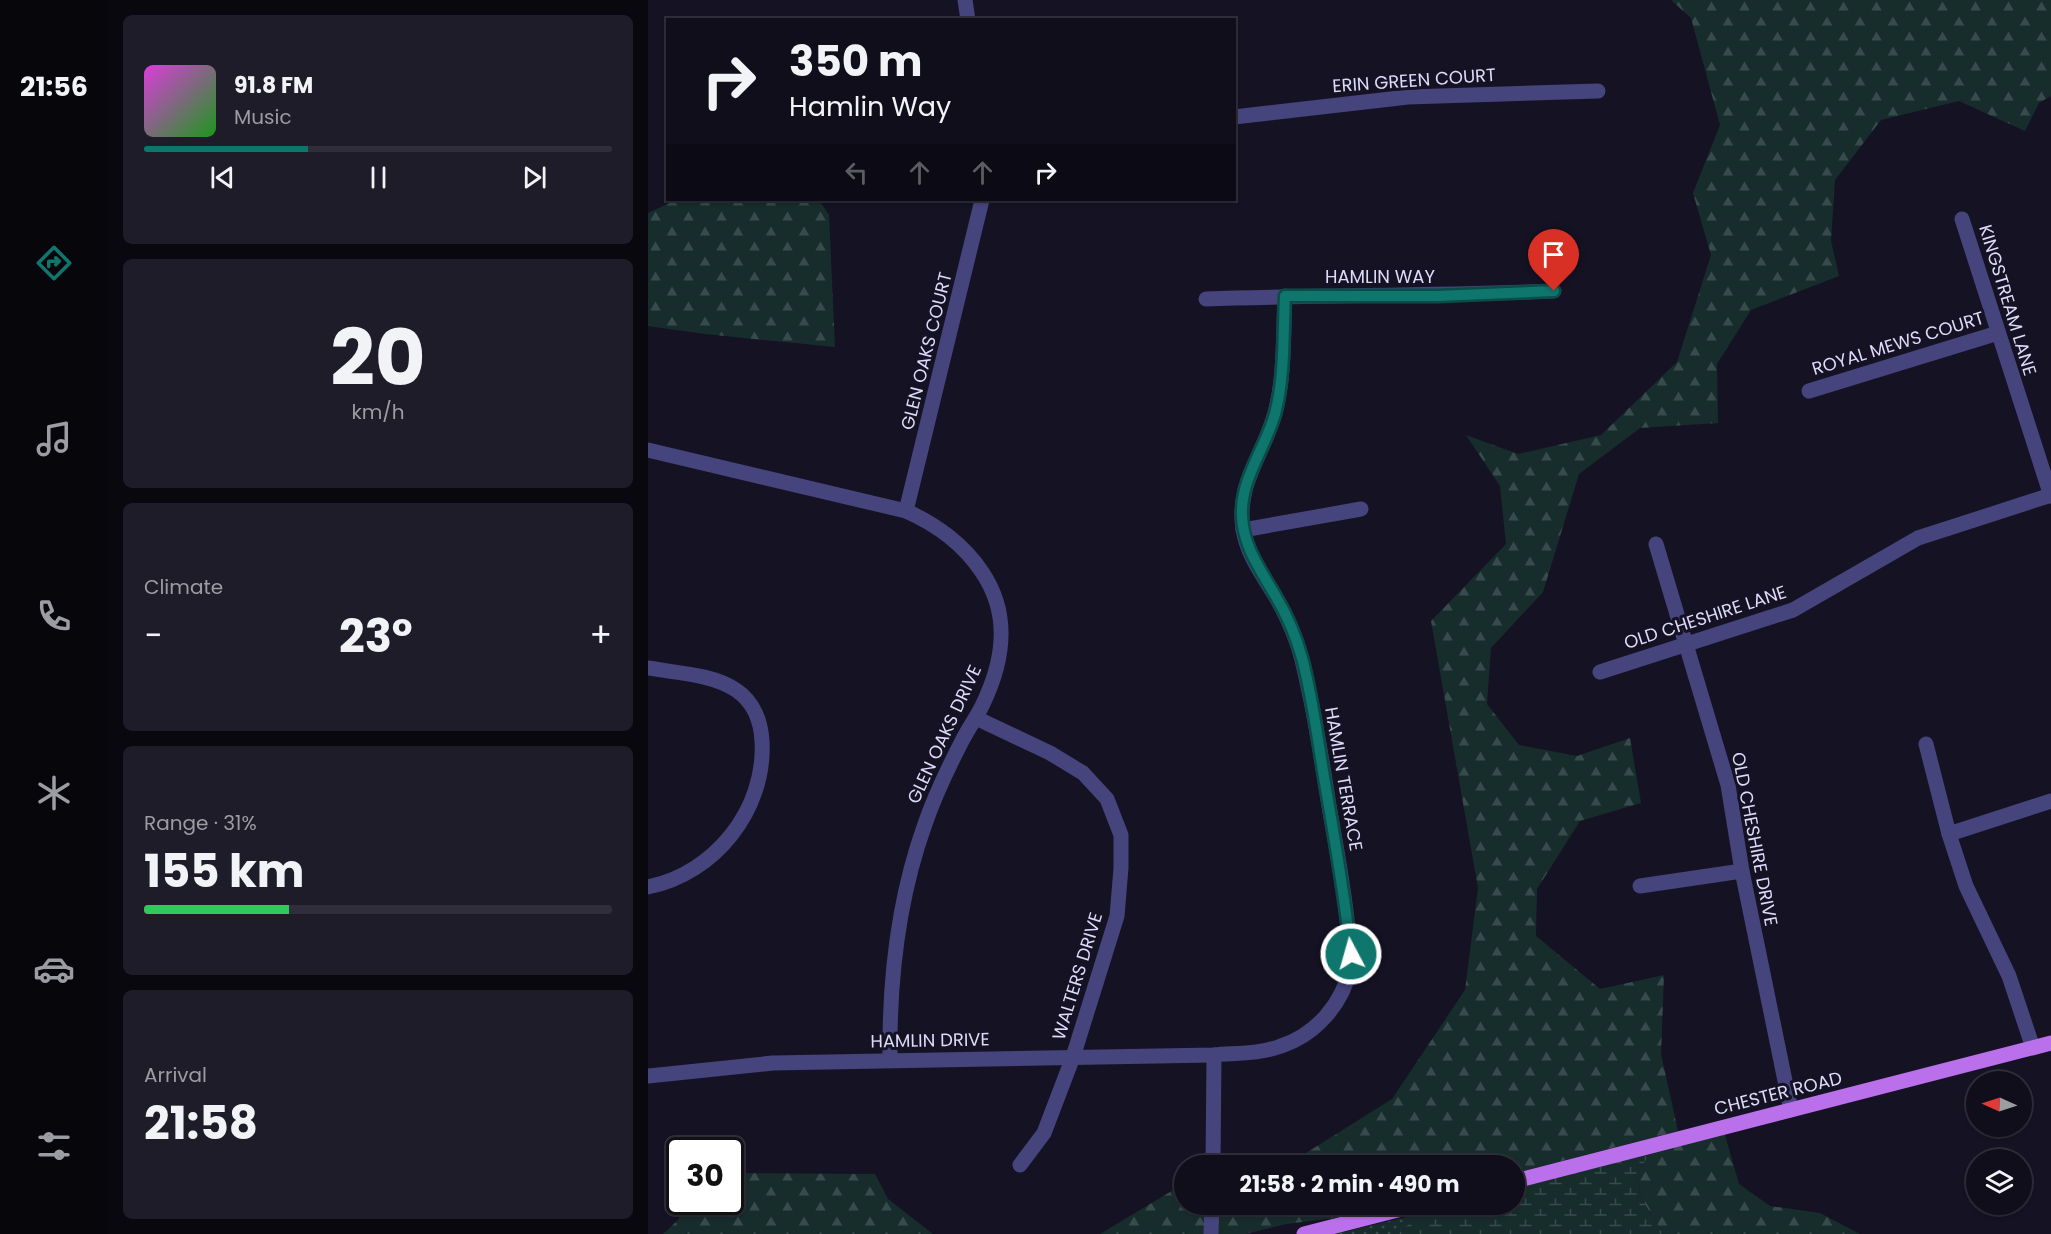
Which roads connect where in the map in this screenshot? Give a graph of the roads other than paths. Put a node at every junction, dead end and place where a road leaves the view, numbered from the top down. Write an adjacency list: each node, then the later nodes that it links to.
1 (965, 0): 2 (street)
2 (968, 18)
3 (1598, 91): 4 (street, ERIN GREEN COURT)
4 (1236, 117)
5 (982, 201): 15 (street, GLEN OAKS COURT)
6 (1962, 219): 10 (street, KINGSTREAM LANE)
7 (1554, 291): 8 (street, HAMLIN WAY)
8 (1285, 296): 9 (street, HAMLIN WAY); 16 (street, HAMLIN TERRACE)
9 (1206, 299)
10 (1998, 333): 11 (street, ROYAL MEWS COURT); 13 (street, KINGSTREAM LANE)
11 (1809, 390)
12 (648, 450): 15 (street, GLEN OAKS DRIVE)
13 (2051, 496): 18 (street, OLD CHESHIRE LANE)
14 (1361, 509): 16 (street)
15 (906, 511): 21 (street, GLEN OAKS DRIVE)
16 (1243, 530): 30 (street, HAMLIN TERRACE)
17 (1656, 544): 18 (street, OLD CHESHIRE DRIVE)
18 (1685, 645): 20 (street, OLD CHESHIRE LANE); 25 (street, OLD CHESHIRE DRIVE)
19 (648, 668): 27 (street)
20 (1600, 672)
21 (976, 718): 31 (street, WALTERS DRIVE); 32 (street, GLEN OAKS DRIVE)
22 (1926, 744): 24 (street)
23 (2051, 801): 24 (street)
24 (1949, 834): 29 (street)
25 (1742, 871): 26 (street); 34 (street, OLD CHESHIRE DRIVE)
26 (1640, 886)
27 (648, 887)
28 (2051, 1043): 29 (main road, CHESTER ROAD)
29 (2033, 1048): 34 (main road, CHESTER ROAD)
30 (1214, 1054): 31 (street, HAMLIN DRIVE); 35 (street)
31 (1073, 1057): 32 (street, HAMLIN DRIVE); 36 (street, WALTERS DRIVE)
32 (890, 1060): 33 (street, HAMLIN DRIVE)
33 (648, 1076)
34 (1791, 1110): 37 (main road, CHESTER ROAD)
35 (1213, 1155)
36 (1020, 1165)
37 (1525, 1177)
38 (1212, 1215): 40 (street)
39 (1378, 1215): 41 (main road)
40 (1211, 1234)
41 (1304, 1234)

